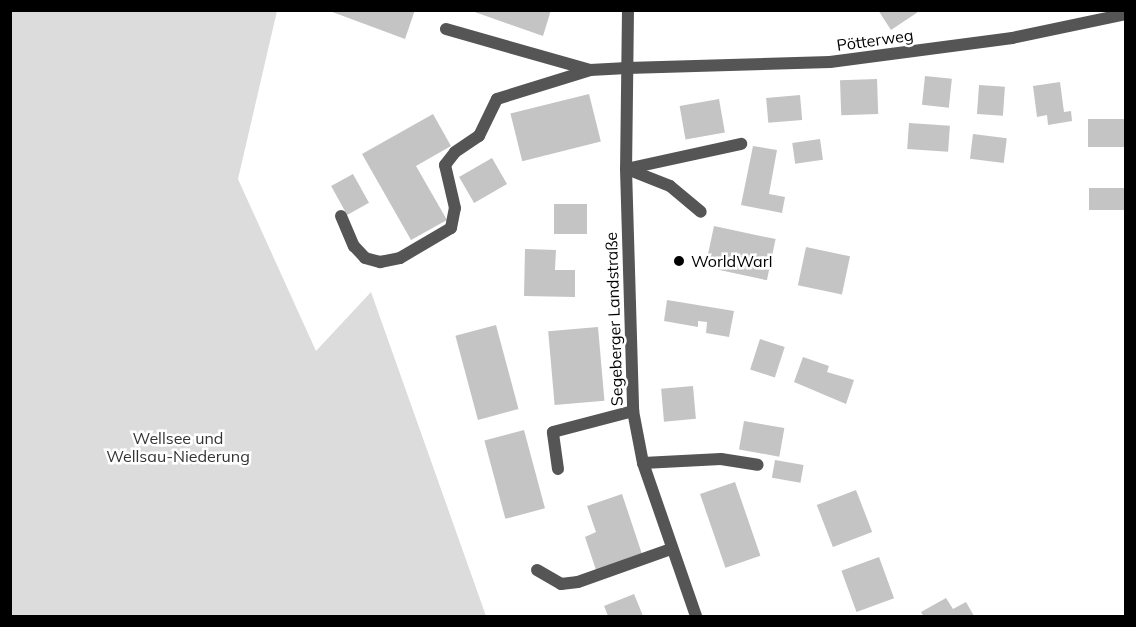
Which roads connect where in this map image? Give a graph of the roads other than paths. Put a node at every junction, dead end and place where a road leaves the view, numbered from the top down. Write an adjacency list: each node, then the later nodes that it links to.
1 (628, 10): 4 (street, Segeberger Landstraße)
2 (1125, 14): 4 (street, Pötterweg)
3 (446, 29): 5 (street)
4 (627, 68): 5 (street, Pötterweg); 7 (street, Segeberger Landstraße)
5 (590, 70): 9 (street)
6 (741, 144): 7 (street)
7 (626, 168): 8 (street); 10 (street, Segeberger Landstraße)
8 (701, 212)
9 (341, 216)
10 (633, 411): 11 (street, Segeberger Landstraße); 13 (street)
11 (643, 463): 12 (street); 14 (street, Segeberger Landstraße)
12 (758, 465)
13 (558, 469)
14 (671, 549): 15 (street); 16 (street, Segeberger Landstraße)
15 (537, 570)
16 (696, 616)

